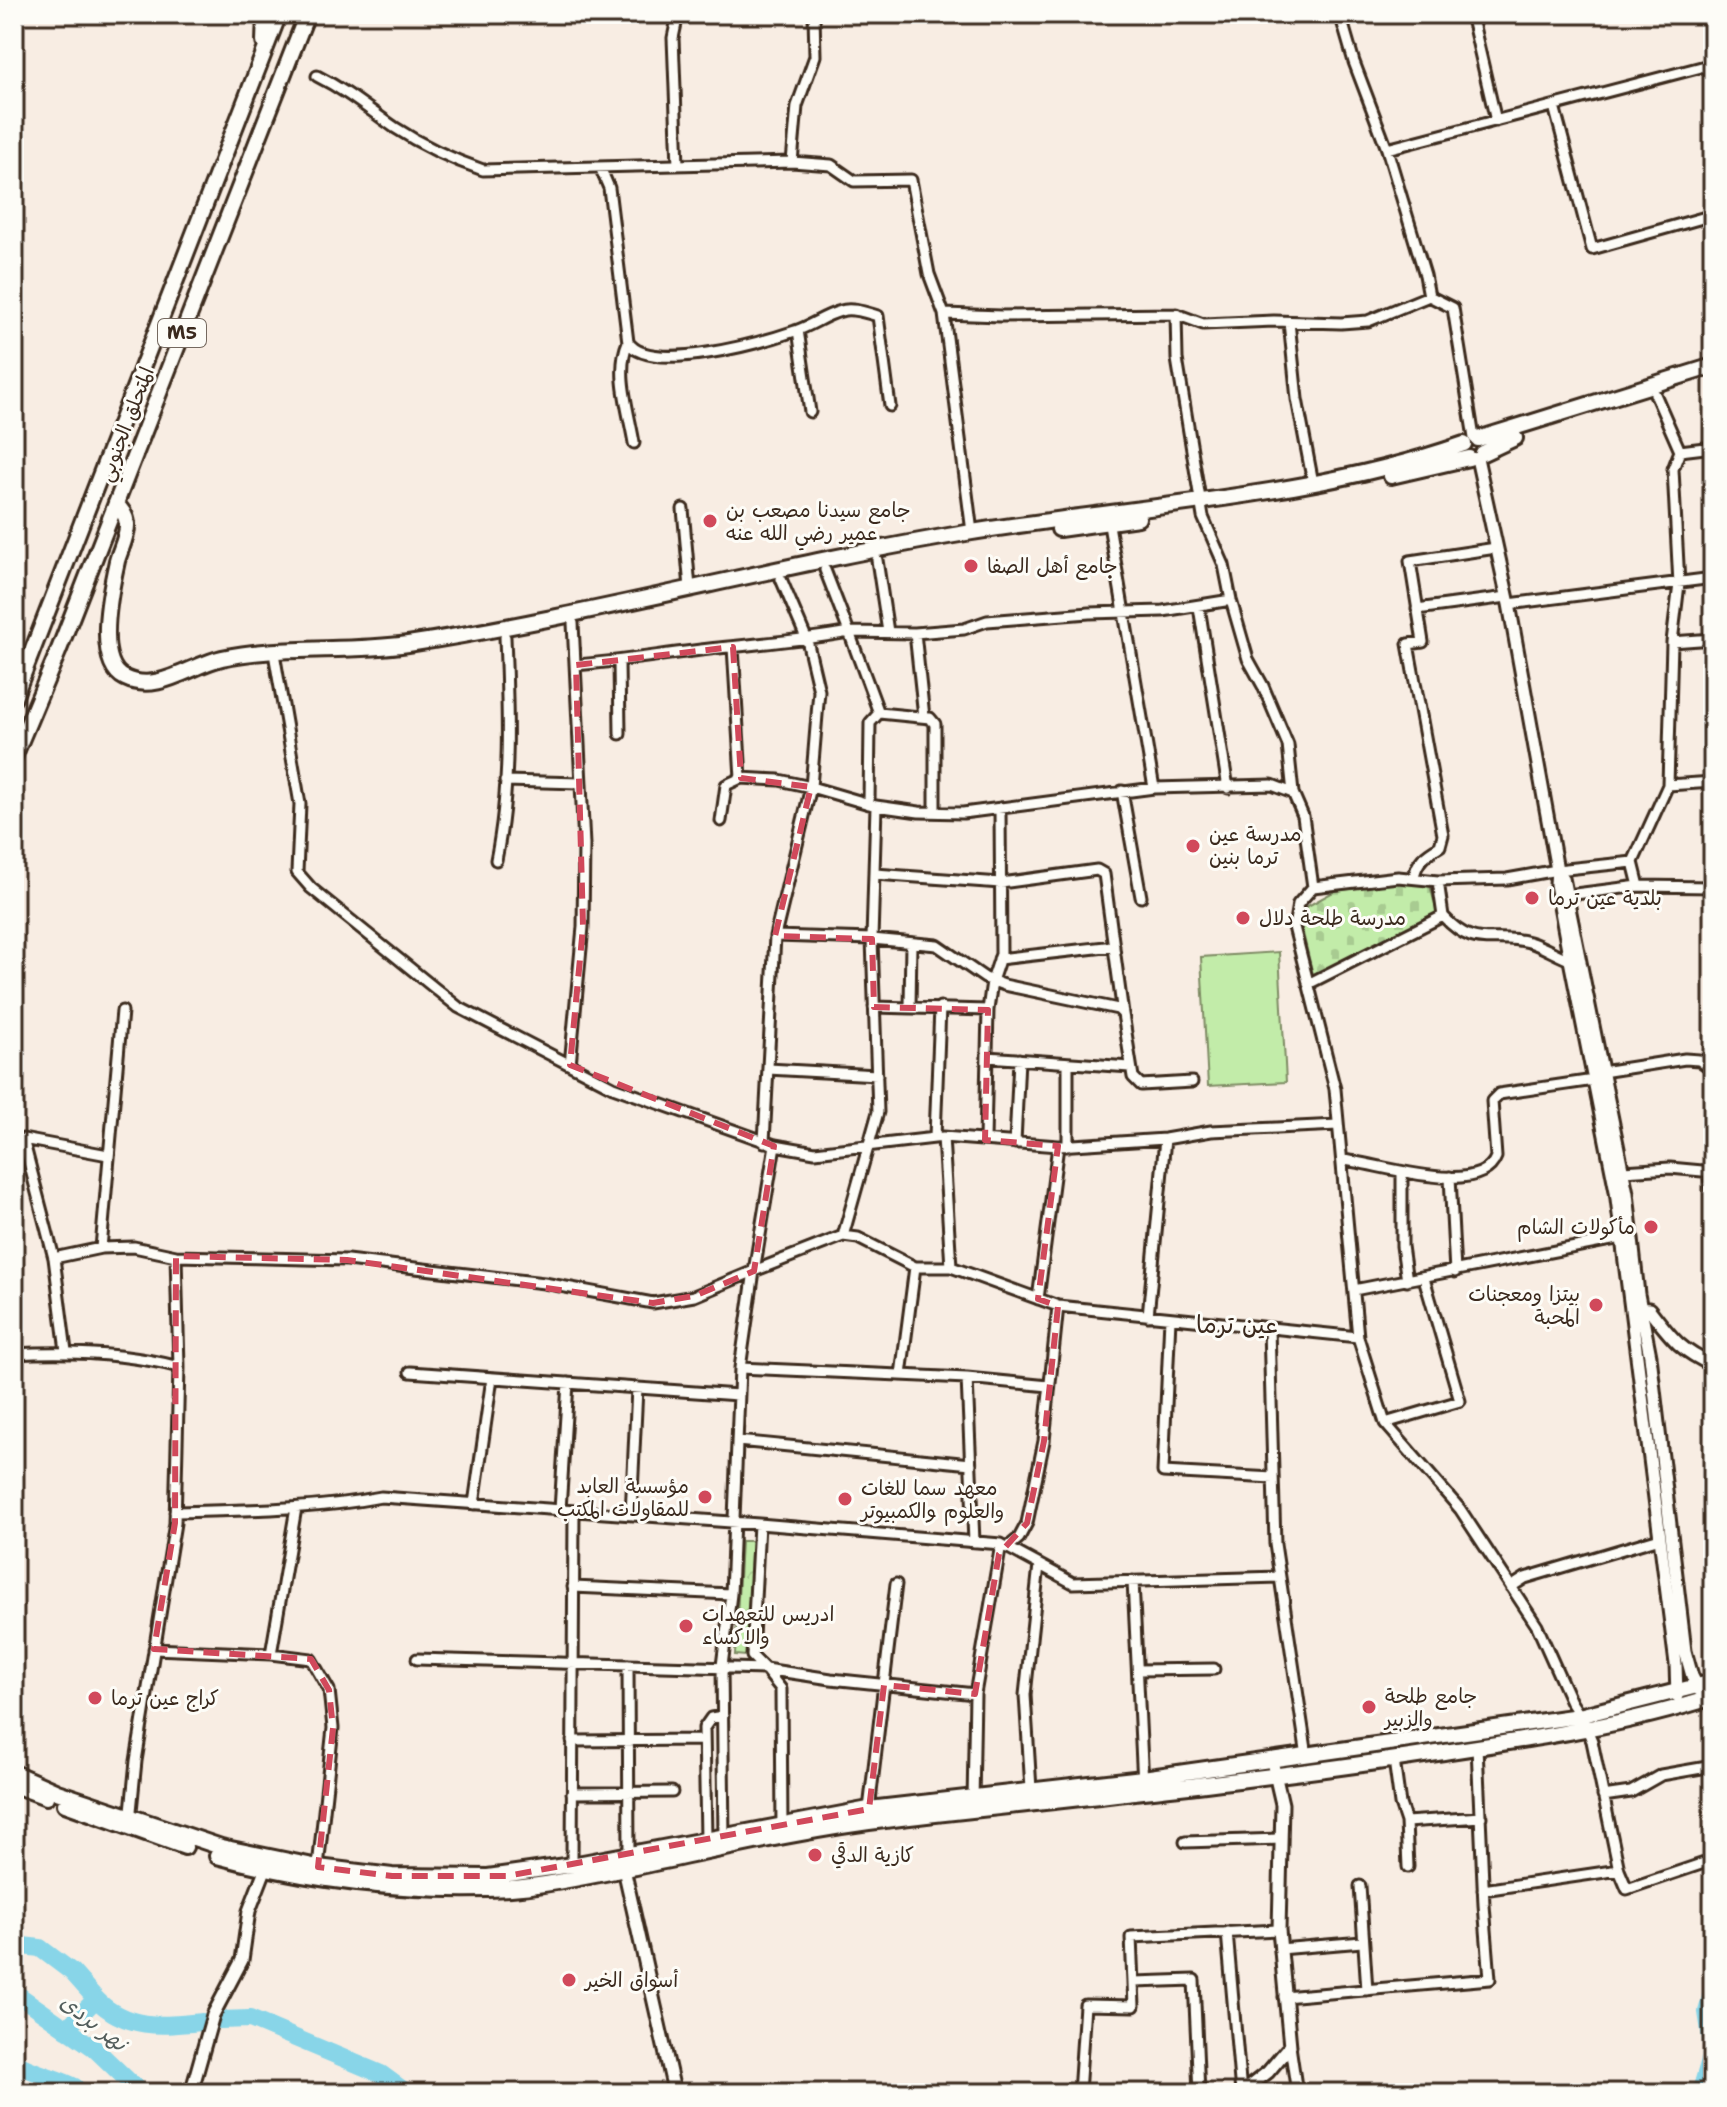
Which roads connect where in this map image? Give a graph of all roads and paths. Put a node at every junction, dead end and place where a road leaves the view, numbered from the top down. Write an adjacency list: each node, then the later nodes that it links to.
1 (265, 14): 8 (main road)
2 (279, 14): 8 (main road, المتحلق الجنوبي / M5)
3 (307, 14): 35 (main road, المتحلق الجنوبي / M5)
4 (678, 14): 15 (street)
5 (814, 14): 14 (street)
6 (1340, 14): 13 (street)
7 (1471, 14): 12 (street)
8 (263, 53): 64 (main road, المتحلق الجنوبي / M5)
9 (1713, 64): 11 (street)
10 (317, 76): 16 (street)
11 (1554, 106): 12 (street); 17 (street)
12 (1496, 121): 13 (street)
13 (1387, 149): 18 (street)
14 (792, 162): 15 (street); 19 (street)
15 (678, 165): 16 (street)
16 (600, 167): 23 (street)
17 (1713, 215)
18 (1429, 296): 21 (street); 31 (street)
19 (944, 314): 20 (street); 39 (street)
20 (1176, 314): 21 (street); 36 (street)
21 (1289, 322): 34 (street)
22 (798, 330): 23 (street); 27 (street); 28 (street)
23 (628, 342): 29 (street)
24 (1713, 366): 31 (main road)
25 (1713, 375): 26 (main road)
26 (1655, 394): 31 (main road); 32 (street)
27 (890, 406)
28 (810, 412)
29 (634, 443)
30 (1713, 447): 32 (street)
31 (1474, 448): 33 (main road); 40 (street)
32 (1680, 451): 45 (street)
33 (1412, 467): 34 (main road); 36 (main road)
34 (1313, 483): 36 (main road)
35 (116, 504): 61 (main road); 68 (main road, المتحلق الجنوبي / M5)
36 (1200, 504): 38 (main road); 47 (street)
37 (683, 509): 46 (street)
38 (1108, 517): 39 (main road); 41 (main road); 51 (street)
39 (972, 532): 46 (main road)
40 (1496, 548): 48 (street); 50 (street)
41 (877, 560): 42 (main road); 54 (street)
42 (825, 570): 44 (main road); 53 (street)
43 (1713, 578): 45 (street)
44 (781, 579): 52 (main road); 58 (street)
45 (1679, 584): 48 (street); 59 (street)
46 (690, 588): 61 (main road)
47 (1231, 600): 49 (street); 78 (street)
48 (1508, 600): 50 (street); 85 (street)
49 (1199, 607): 51 (street); 76 (street)
50 (1417, 609): 87 (street)
51 (1124, 612): 55 (street); 75 (street)
52 (573, 623): 56 (main road); 63 (street)
53 (849, 632): 54 (street); 58 (street); 65 (street)
54 (888, 632): 55 (street)
55 (915, 633): 66 (street)
56 (505, 637): 61 (main road); 70 (street)
57 (1713, 639): 59 (street)
58 (807, 640): 60 (street); 74 (street)
59 (1672, 642): 73 (street)
60 (733, 647): 62 (street); 69 (street)
61 (274, 658): 113 (street)
62 (619, 662): 63 (street); 67 (street)
63 (576, 665): 72 (street)
64 (15, 696)
65 (879, 713): 66 (street); 79 (street)
66 (924, 717): 81 (street)
67 (620, 734)
68 (14, 757)
69 (741, 778): 74 (street); 82 (street)
70 (505, 781): 72 (street); 83 (street)
71 (1713, 782): 73 (street)
72 (580, 783): 113 (street)
73 (1668, 785): 84 (street)
74 (811, 787): 79 (street); 96 (street)
75 (1154, 788): 76 (street); 77 (street)
76 (1228, 788): 78 (street)
77 (1122, 791): 80 (street); 94 (street)
78 (1293, 793): 91 (street)
79 (873, 805): 81 (street); 86 (street)
80 (1000, 808): 81 (street); 89 (street)
81 (935, 812)
82 (721, 821)
83 (496, 860)
84 (1633, 862): 85 (street); 90 (street)
85 (1557, 870): 88 (street); 93 (street); 101 (street)
86 (875, 874): 89 (street); 97 (street)
87 (1414, 878): 88 (street); 91 (street)
88 (1438, 881): 95 (street)
89 (1001, 883): 99 (street); 100 (street)
90 (1639, 886): 92 (street); 93 (street)
91 (1313, 887): 103 (street)
92 (1713, 887)
93 (1567, 895): 118 (street)
94 (1141, 897)
95 (1443, 916): 101 (street); 103 (street)
96 (775, 936): 97 (street); 115 (street)
97 (872, 939): 98 (street); 104 (street)
98 (911, 943): 102 (street); 105 (street)
99 (1114, 946): 100 (street); 109 (street)
100 (999, 959): 102 (street)
101 (1570, 960): 118 (street)
102 (992, 981): 107 (street); 109 (street)
103 (1308, 984): 120 (street)
104 (874, 1007): 105 (street); 117 (street)
105 (910, 1007): 106 (street)
106 (940, 1007): 107 (street); 121 (street)
107 (988, 1010): 110 (street)
108 (122, 1011): 128 (street)
109 (1123, 1014): 114 (street)
110 (987, 1057): 111 (street); 123 (street)
111 (1019, 1059): 112 (street); 125 (street)
112 (1068, 1063): 114 (street); 127 (street)
113 (570, 1065): 124 (street)
114 (1130, 1067): 119 (street)
115 (768, 1069): 117 (street); 124 (street)
116 (1713, 1070): 118 (street)
117 (877, 1075): 126 (street)
118 (1598, 1076): 130 (street); 133 (street); 136 (street)
119 (1192, 1082)
120 (1338, 1125): 122 (street); 129 (street)
121 (939, 1137): 123 (street); 126 (street); 141 (street)
122 (1165, 1139): 127 (street); 150 (street)
123 (985, 1140): 125 (street)
124 (769, 1143): 126 (street); 142 (street)
125 (1015, 1143): 127 (street)
126 (869, 1145): 135 (street)
127 (1063, 1146): 147 (street)
128 (108, 1155): 137 (street); 139 (street)
129 (1342, 1160): 131 (street); 146 (street)
130 (1623, 1171): 132 (street); 149 (street)
131 (1402, 1172): 133 (street); 145 (street)
132 (1710, 1172): 134 (street)
133 (1450, 1177): 143 (street)
134 (1713, 1197)
135 (843, 1236): 140 (street); 142 (street)
136 (1622, 1238): 143 (street); 149 (street)
137 (101, 1248): 138 (street); 139 (street)
138 (176, 1256): 142 (street); 158 (street)
139 (54, 1258): 155 (street)
140 (915, 1267): 141 (street); 161 (street)
141 (951, 1267): 147 (street)
142 (754, 1271): 159 (street)
143 (1455, 1272): 144 (street)
144 (1424, 1278): 145 (street); 168 (street)
145 (1407, 1281): 146 (street)
146 (1354, 1290): 153 (street)
147 (1038, 1299): 148 (street)
148 (1058, 1306): 150 (street); 165 (street)
149 (1636, 1308): 154 (street); 157 (street)
150 (1148, 1316): 151 (street)
151 (1170, 1318): 152 (street); 171 (street)
152 (1269, 1328): 153 (street); 171 (street)
153 (1358, 1337): 168 (street)
154 (1641, 1343): 180 (street); 202 (street)
155 (66, 1351): 156 (street); 158 (street)
156 (14, 1354)
157 (1713, 1365)
158 (179, 1367): 176 (street)
159 (740, 1368): 161 (street); 167 (street)
160 (410, 1372): 162 (street)
161 (901, 1375): 163 (street)
162 (492, 1378): 164 (street); 172 (street)
163 (967, 1378): 165 (street); 170 (street)
164 (568, 1383): 166 (street); 174 (street)
165 (1049, 1386): 182 (street)
166 (637, 1388): 167 (street); 177 (street)
167 (738, 1395): 169 (street)
168 (1385, 1423): 188 (street)
169 (737, 1441): 170 (street); 178 (street)
170 (971, 1464): 181 (street)
171 (1273, 1478): 184 (street)
172 (474, 1504): 173 (street); 174 (street)
173 (296, 1508): 176 (street); 191 (street)
174 (560, 1510): 175 (street)
175 (574, 1511): 177 (street); 187 (street)
176 (175, 1512): 190 (street)
177 (631, 1515): 178 (street)
178 (735, 1522): 179 (street); 189 (street)
179 (759, 1524): 181 (street); 196 (street)
180 (1660, 1538): 188 (street); 203 (street)
181 (974, 1542): 182 (street)
182 (1004, 1546): 183 (street); 201 (street)
183 (1039, 1565): 185 (street); 218 (street)
184 (1280, 1577): 185 (street); 211 (street)
185 (1133, 1581): 198 (street)
186 (896, 1584): 200 (street)
187 (573, 1587): 189 (street); 193 (street)
188 (1511, 1587): 205 (street)
189 (731, 1594): 195 (street)
190 (154, 1649): 191 (street); 226 (street)
191 (271, 1654): 237 (street)
192 (417, 1659): 193 (street)
193 (572, 1663): 194 (street); 209 (street)
194 (628, 1665): 195 (street); 207 (street)
195 (722, 1666): 196 (street); 204 (street)
196 (765, 1669): 200 (street); 228 (street)
197 (1214, 1669): 198 (street)
198 (1138, 1670): 216 (street)
199 (1713, 1682): 202 (main road)
200 (884, 1685): 201 (street); 224 (street)
201 (975, 1694): 223 (street)
202 (1703, 1695): 203 (main road)
203 (1679, 1700): 205 (main road); 206 (main road)
204 (723, 1716): 208 (street); 231 (street)
205 (1579, 1716): 206 (street); 211 (main road)
206 (1588, 1729): 210 (main road); 222 (street)
207 (628, 1740): 208 (street); 209 (street); 221 (street)
208 (704, 1740): 229 (street)
209 (572, 1741): 220 (street)
210 (1477, 1747): 212 (main road); 225 (street)
211 (1307, 1756): 214 (main road)
212 (1394, 1760): 214 (main road); 227 (street)
213 (1713, 1766): 222 (street)
214 (1272, 1768): 216 (main road); 230 (street)
215 (14, 1773): 226 (main road)
216 (1143, 1784): 218 (main road); 223 (main road)
217 (14, 1785): 226 (main road)
218 (1031, 1789): 223 (main road)
219 (672, 1792): 221 (street)
220 (572, 1793): 221 (street); 236 (street)
221 (628, 1793): 233 (street)
222 (1603, 1796): 240 (street)
223 (972, 1802): 224 (main road); 228 (main road)
224 (869, 1809): 228 (main road)
225 (1481, 1817): 227 (street); 242 (street)
226 (130, 1822): 235 (main road)
227 (1406, 1822): 238 (street)
228 (782, 1830): 231 (main road)
229 (706, 1839): 231 (main road); 233 (main road)
230 (1281, 1839): 232 (street); 243 (street)
231 (722, 1842): 239 (main road)
232 (1185, 1842)
233 (629, 1854): 236 (main road)
234 (1713, 1860): 240 (street)
235 (267, 1863): 237 (main road); 239 (main road); 251 (street)
236 (572, 1865): 237 (main road)
237 (318, 1867)
238 (1408, 1867)
239 (624, 1869): 252 (street)
240 (1619, 1870): 242 (street)
241 (1360, 1886): 245 (street)
242 (1483, 1890): 248 (street)
243 (1279, 1930): 244 (street); 246 (street)
244 (1227, 1932): 247 (street); 255 (street)
245 (1362, 1942): 246 (street); 248 (street)
246 (1280, 1949): 249 (street)
247 (1134, 1982): 253 (street); 254 (street)
248 (1367, 1990): 249 (street)
249 (1284, 1997): 250 (street)
250 (1290, 2046): 255 (street); 256 (street)
251 (191, 2093)
252 (679, 2093)
253 (1079, 2093)
254 (1199, 2093)
255 (1241, 2093)
256 (1297, 2093)

